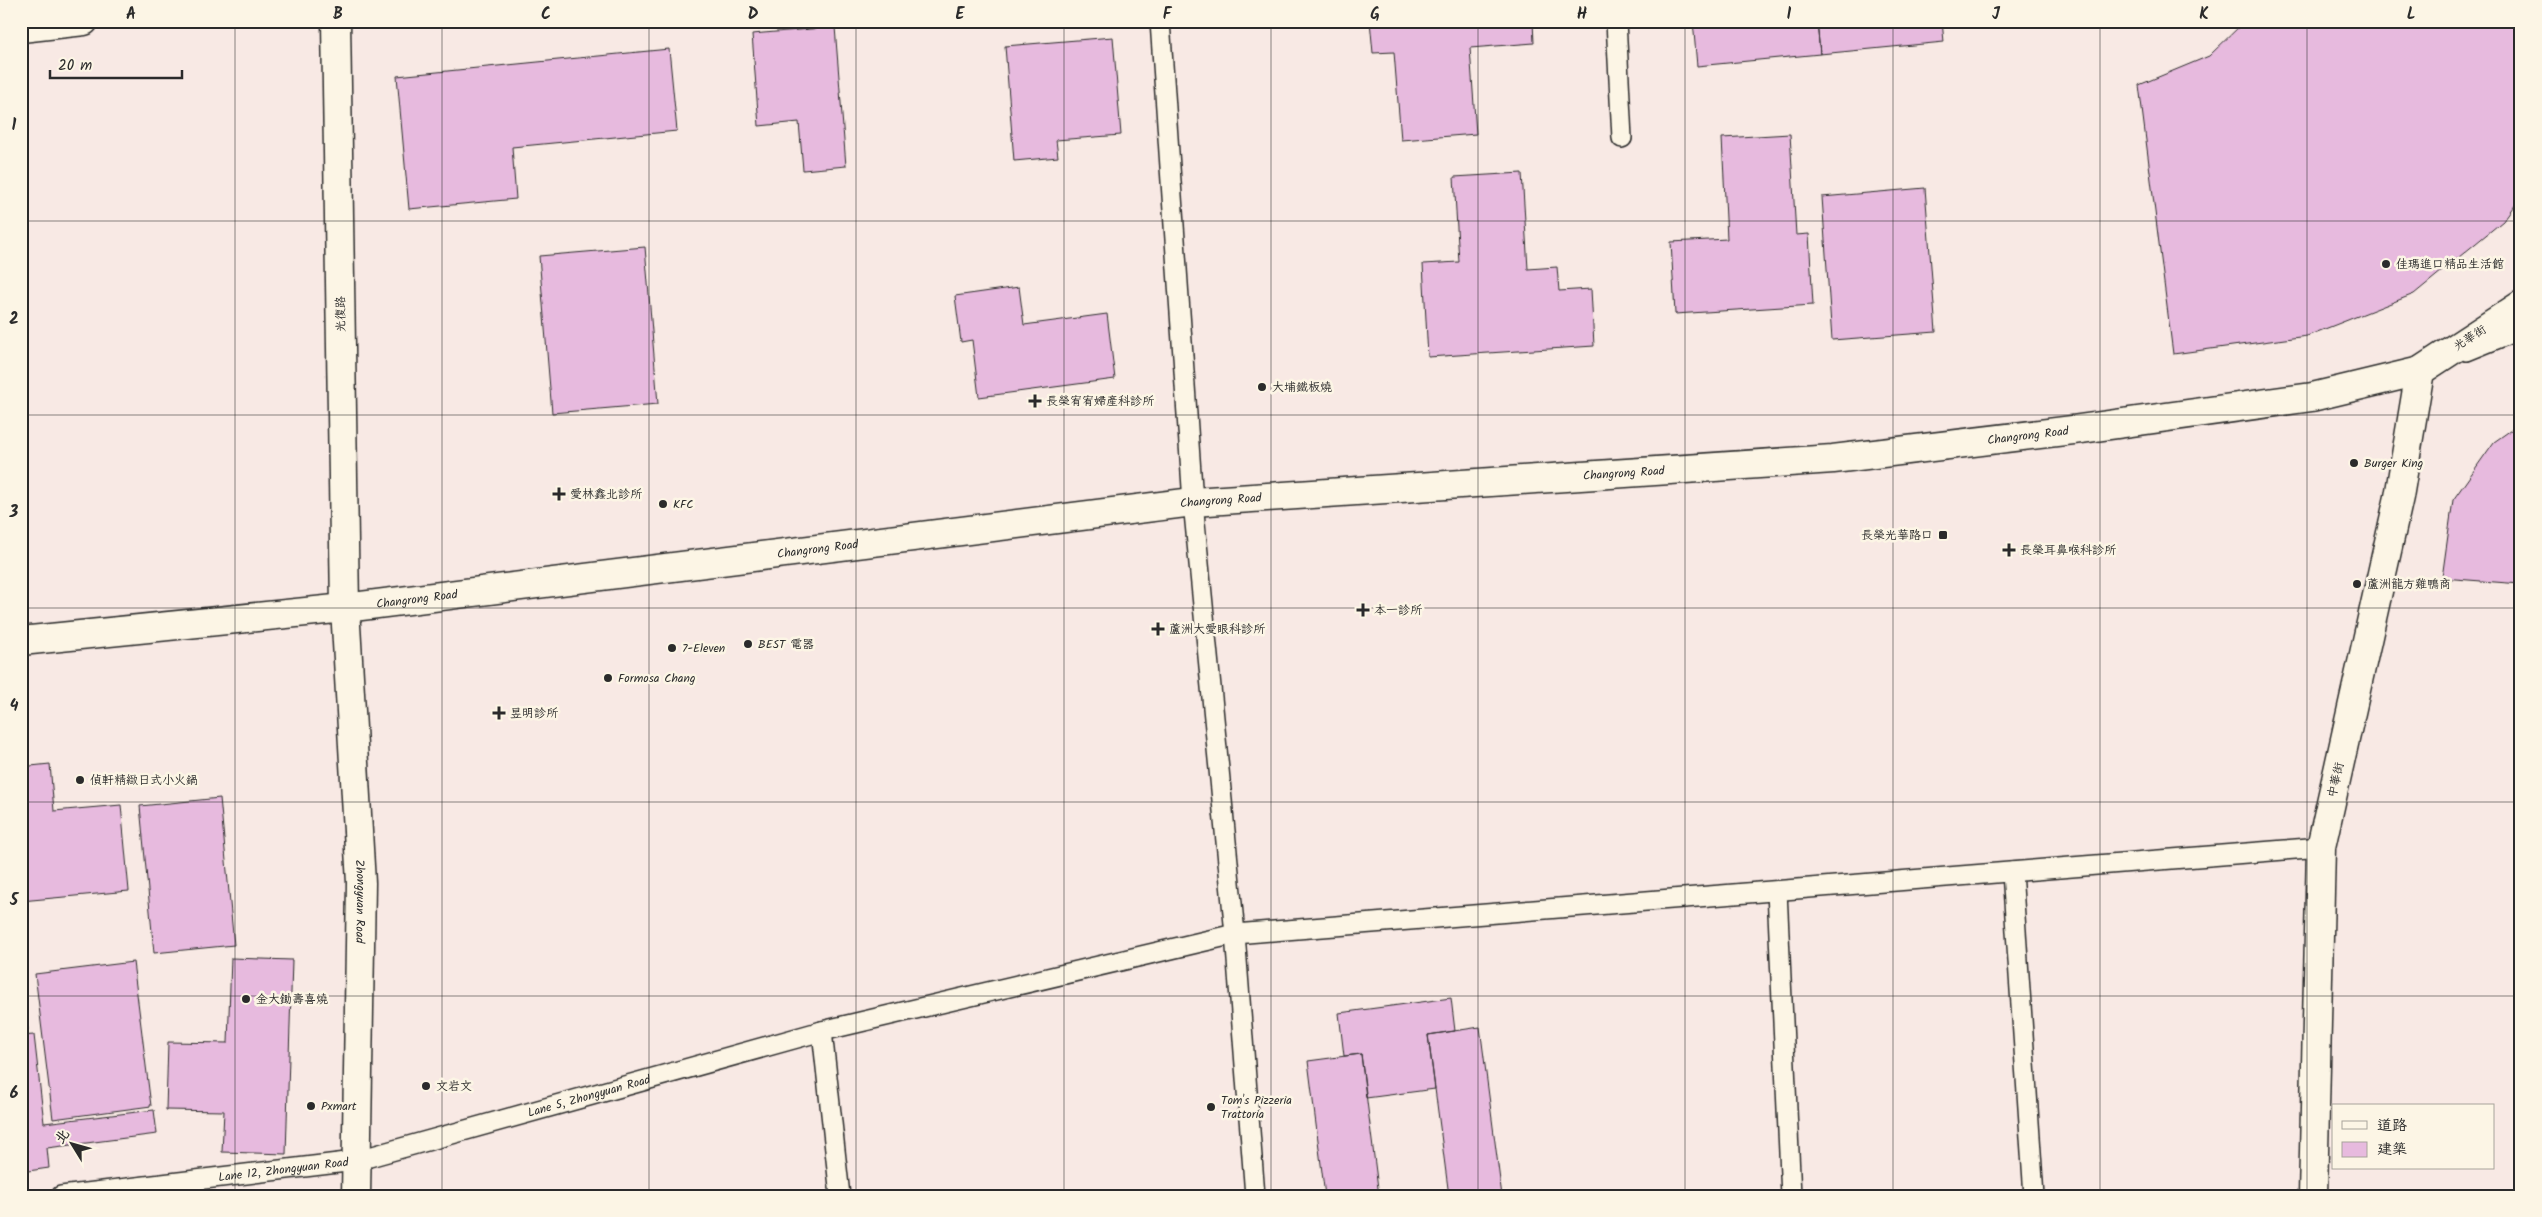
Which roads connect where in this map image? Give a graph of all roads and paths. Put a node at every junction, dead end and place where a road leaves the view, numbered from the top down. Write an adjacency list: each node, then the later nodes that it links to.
1 (84, 21): 5 (street)
2 (336, 21): 11 (street, 光復路)
3 (1160, 21): 10 (lane)
4 (1616, 21): 6 (lane)
5 (21, 28)
6 (1622, 138)
7 (2521, 304): 9 (street, 光華街)
8 (2521, 329): 9 (lane)
9 (2420, 370): 10 (street, Changrong Road); 13 (street, 中華街)
10 (1193, 502): 11 (street, Changrong Road); 16 (lane)
11 (345, 608): 12 (street, Changrong Road); 18 (street, Zhongyuan Road)
12 (21, 641)
13 (2321, 847): 14 (lane, Lane 5, Zhongyuan Road); 25 (street, 中華街)
14 (2012, 872): 15 (lane, Lane 5, Zhongyuan Road); 24 (lane)
15 (1777, 891): 16 (lane, Lane 5, Zhongyuan Road); 23 (lane)
16 (1235, 934): 17 (lane, Lane 5, Zhongyuan Road); 22 (lane)
17 (822, 1031): 18 (lane, Lane 5, Zhongyuan Road); 21 (lane)
18 (355, 1161): 19 (lane, Lane 12, Zhongyuan Road); 20 (street, Zhongyuan Road)
19 (61, 1196)
20 (356, 1196)
21 (840, 1196)
22 (1255, 1196)
23 (1791, 1196)
24 (2034, 1196)
25 (2313, 1196)

